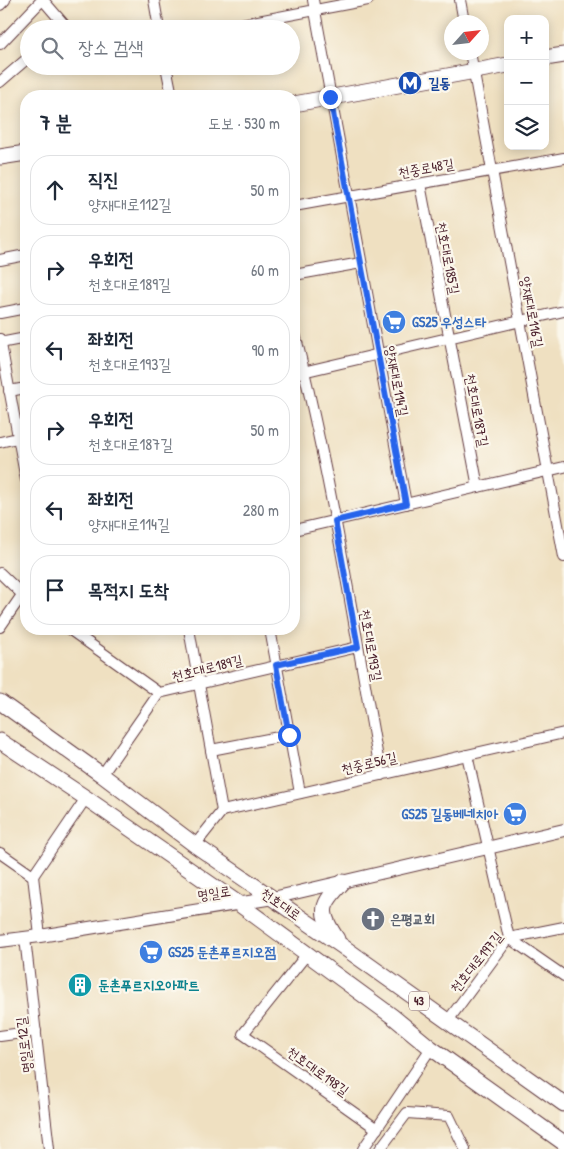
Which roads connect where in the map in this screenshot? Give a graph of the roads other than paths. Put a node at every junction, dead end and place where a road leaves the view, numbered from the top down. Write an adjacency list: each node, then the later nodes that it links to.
1 (5, 0): 6 (street)
2 (42, 0): 9 (street); 10 (street)
3 (154, 0): 11 (street)
4 (368, 0): 7 (street)
5 (460, 0): 8 (street)
6 (0, 5)
7 (314, 5): 12 (street); 24 (street, 양재대로114길)
8 (463, 15)
9 (23, 20)
10 (60, 20)
11 (158, 20)
12 (253, 20)
13 (20, 23): 14 (street)
14 (0, 44)
15 (564, 55): 16 (main road)
16 (549, 57)
17 (471, 60): 20 (street, 양재대로116길)
18 (20, 65): 22 (street)
19 (504, 66): 20 (main road)
20 (473, 71): 24 (main road); 29 (street, 양재대로116길)
21 (168, 75): 23 (street)
22 (0, 82)
23 (171, 90)
24 (330, 97): 25 (main road); 31 (street, 양재대로114길)
25 (300, 103)
26 (20, 153): 27 (main road)
27 (0, 157)
28 (564, 158): 29 (street, 천중로48길)
29 (492, 171): 30 (street, 천중로48길); 40 (street, 양재대로116길)
30 (420, 184): 31 (street, 천중로48길); 41 (street, 천호대로185길)
31 (349, 196): 32 (street, 천중로48길); 35 (street, 양재대로114길)
32 (300, 205)
33 (20, 256): 34 (street)
34 (0, 260)
35 (361, 263): 36 (street); 44 (street, 양재대로114길)
36 (300, 274)
37 (20, 309): 39 (street)
38 (564, 311): 40 (street)
39 (0, 313)
40 (520, 321): 41 (street); 54 (street, 양재대로116길)
41 (449, 338): 44 (street); 55 (street, 천호대로187길)
42 (20, 339): 43 (street)
43 (0, 341): 49 (street)
44 (378, 354): 46 (street); 56 (street, 양재대로114길)
45 (300, 355): 46 (street)
46 (304, 372): 47 (street); 57 (street)
47 (300, 373)
48 (20, 389): 49 (street)
49 (9, 392): 50 (street)
50 (20, 430)
51 (20, 437): 52 (street)
52 (0, 442)
53 (564, 467): 54 (street)
54 (548, 471): 55 (street); 59 (street, 양재대로116길)
55 (478, 487): 56 (street)
56 (406, 504): 57 (street)
57 (335, 521): 58 (street); 67 (street, 천호대로193길)
58 (300, 529)
59 (564, 557)
60 (0, 573): 61 (street)
61 (20, 591)
62 (20, 602): 63 (street)
63 (0, 626)
64 (77, 635): 70 (street)
65 (190, 635): 69 (street)
66 (271, 635): 68 (street)
67 (358, 647): 68 (street, 천호대로189길); 78 (street, 천호대로193길)
68 (276, 665): 69 (street, 천호대로189길); 73 (street)
69 (199, 684): 70 (street, 천호대로189길); 75 (street)
70 (159, 693): 77 (street, 천호대로189길)
71 (0, 702): 77 (main road, 천호대로 / 43)
72 (564, 733): 76 (street, 천중로56길)
73 (289, 735): 75 (street); 79 (street)
74 (0, 741): 80 (main road, 천호대로 / 43)
75 (211, 750): 81 (street)
76 (467, 755): 78 (street, 천중로56길); 84 (street)
77 (102, 774): 83 (main road, 천호대로 / 43)
78 (381, 775): 79 (street, 천중로56길)
79 (300, 793): 81 (street, 천중로56길)
80 (86, 798): 86 (street); 89 (main road, 천호대로 / 43)
81 (222, 811): 83 (street)
82 (564, 830): 84 (street, 명일로)
83 (196, 845): 88 (main road, 천호대로 / 43)
84 (489, 848): 87 (street, 명일로); 93 (street)
85 (0, 853): 86 (street)
86 (33, 876): 91 (street)
87 (343, 882): 88 (street, 명일로); 95 (main road)
88 (273, 898): 89 (street, 명일로); 95 (main road, 천호대로 / 43)
89 (239, 904): 91 (street, 명일로); 96 (main road, 천호대로 / 43)
90 (564, 926): 93 (street, 천호대로197길)
91 (40, 936): 92 (street, 명일로)
92 (25, 938): 94 (street, 명일로); 99 (street, 명일로12길)
93 (509, 938): 97 (street); 98 (street, 천호대로197길)
94 (0, 941)
95 (342, 946): 98 (main road, 천호대로 / 43)
96 (307, 954): 101 (main road, 천호대로 / 43); 103 (street, 천호대로198길)
97 (564, 976)
98 (446, 1022): 102 (main road, 천호대로 / 43)
99 (36, 1031): 100 (street); 105 (street, 명일로12길)
100 (0, 1036)
101 (430, 1048): 103 (street); 104 (main road, 천호대로 / 43)
102 (564, 1104)
103 (377, 1129): 106 (street)
104 (564, 1142)
105 (49, 1149)
106 (363, 1149)
107 (380, 1149): 108 (street)
108 (464, 1149)

